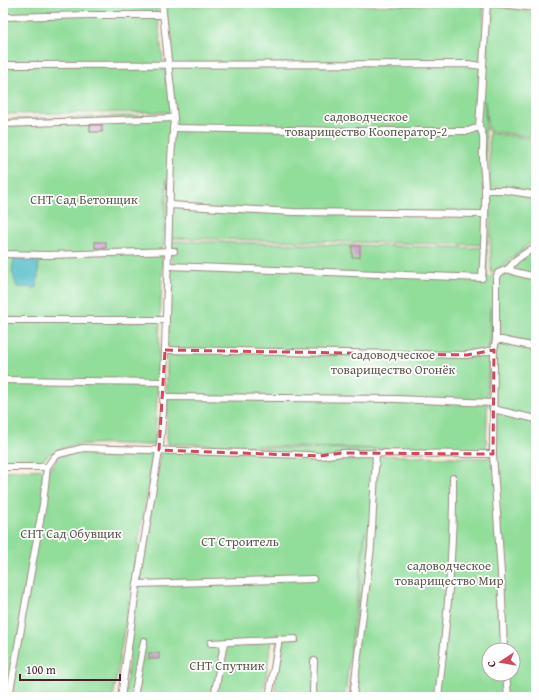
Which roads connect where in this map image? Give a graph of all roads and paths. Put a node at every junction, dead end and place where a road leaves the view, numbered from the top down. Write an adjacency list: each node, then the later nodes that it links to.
1 (162, 3): 5 (street)
2 (487, 3): 9 (street)
3 (491, 3): 4 (street)
4 (536, 8)
5 (163, 15): 6 (street); 7 (street)
6 (3, 17)
7 (168, 64): 8 (street); 9 (street); 10 (street)
8 (3, 65)
9 (482, 66): 12 (street)
10 (174, 118): 11 (street); 13 (street)
11 (3, 124)
12 (479, 127): 13 (street); 14 (street)
13 (173, 128): 16 (street)
14 (485, 190): 15 (street); 17 (street)
15 (536, 195)
16 (170, 205): 17 (street); 19 (street)
17 (485, 214): 21 (street)
18 (536, 246): 22 (street)
19 (171, 251): 20 (street); 21 (street)
20 (3, 254)
21 (168, 266): 25 (street)
22 (508, 269): 23 (street); 26 (street)
23 (536, 277)
24 (3, 320): 25 (street)
25 (166, 320): 28 (street)
26 (496, 340): 27 (street); 29 (street)
27 (536, 347)
28 (165, 350): 29 (street); 31 (street)
29 (494, 350): 33 (street)
30 (3, 380): 31 (street)
31 (164, 382): 32 (street)
32 (163, 397): 33 (street); 35 (street)
33 (493, 406): 34 (street); 37 (street)
34 (536, 419)
35 (159, 450): 36 (street); 39 (street); 42 (street)
36 (376, 453): 37 (street); 57 (street)
37 (493, 454): 46 (street)
38 (3, 467): 39 (street)
39 (46, 467): 51 (street)
40 (453, 478): 58 (street)
41 (313, 579): 42 (street)
42 (137, 584): 52 (street)
43 (279, 639): 44 (street); 48 (street); 55 (street)
44 (295, 639)
45 (144, 641): 53 (street)
46 (504, 642)
47 (211, 643): 48 (street)
48 (224, 643): 54 (street)
49 (314, 661): 56 (street)
50 (507, 682): 59 (street)
51 (9, 697)
52 (121, 697)
53 (134, 697)
54 (214, 697)
55 (269, 697)
56 (314, 697)
57 (353, 697)
58 (438, 697)
59 (508, 697)

